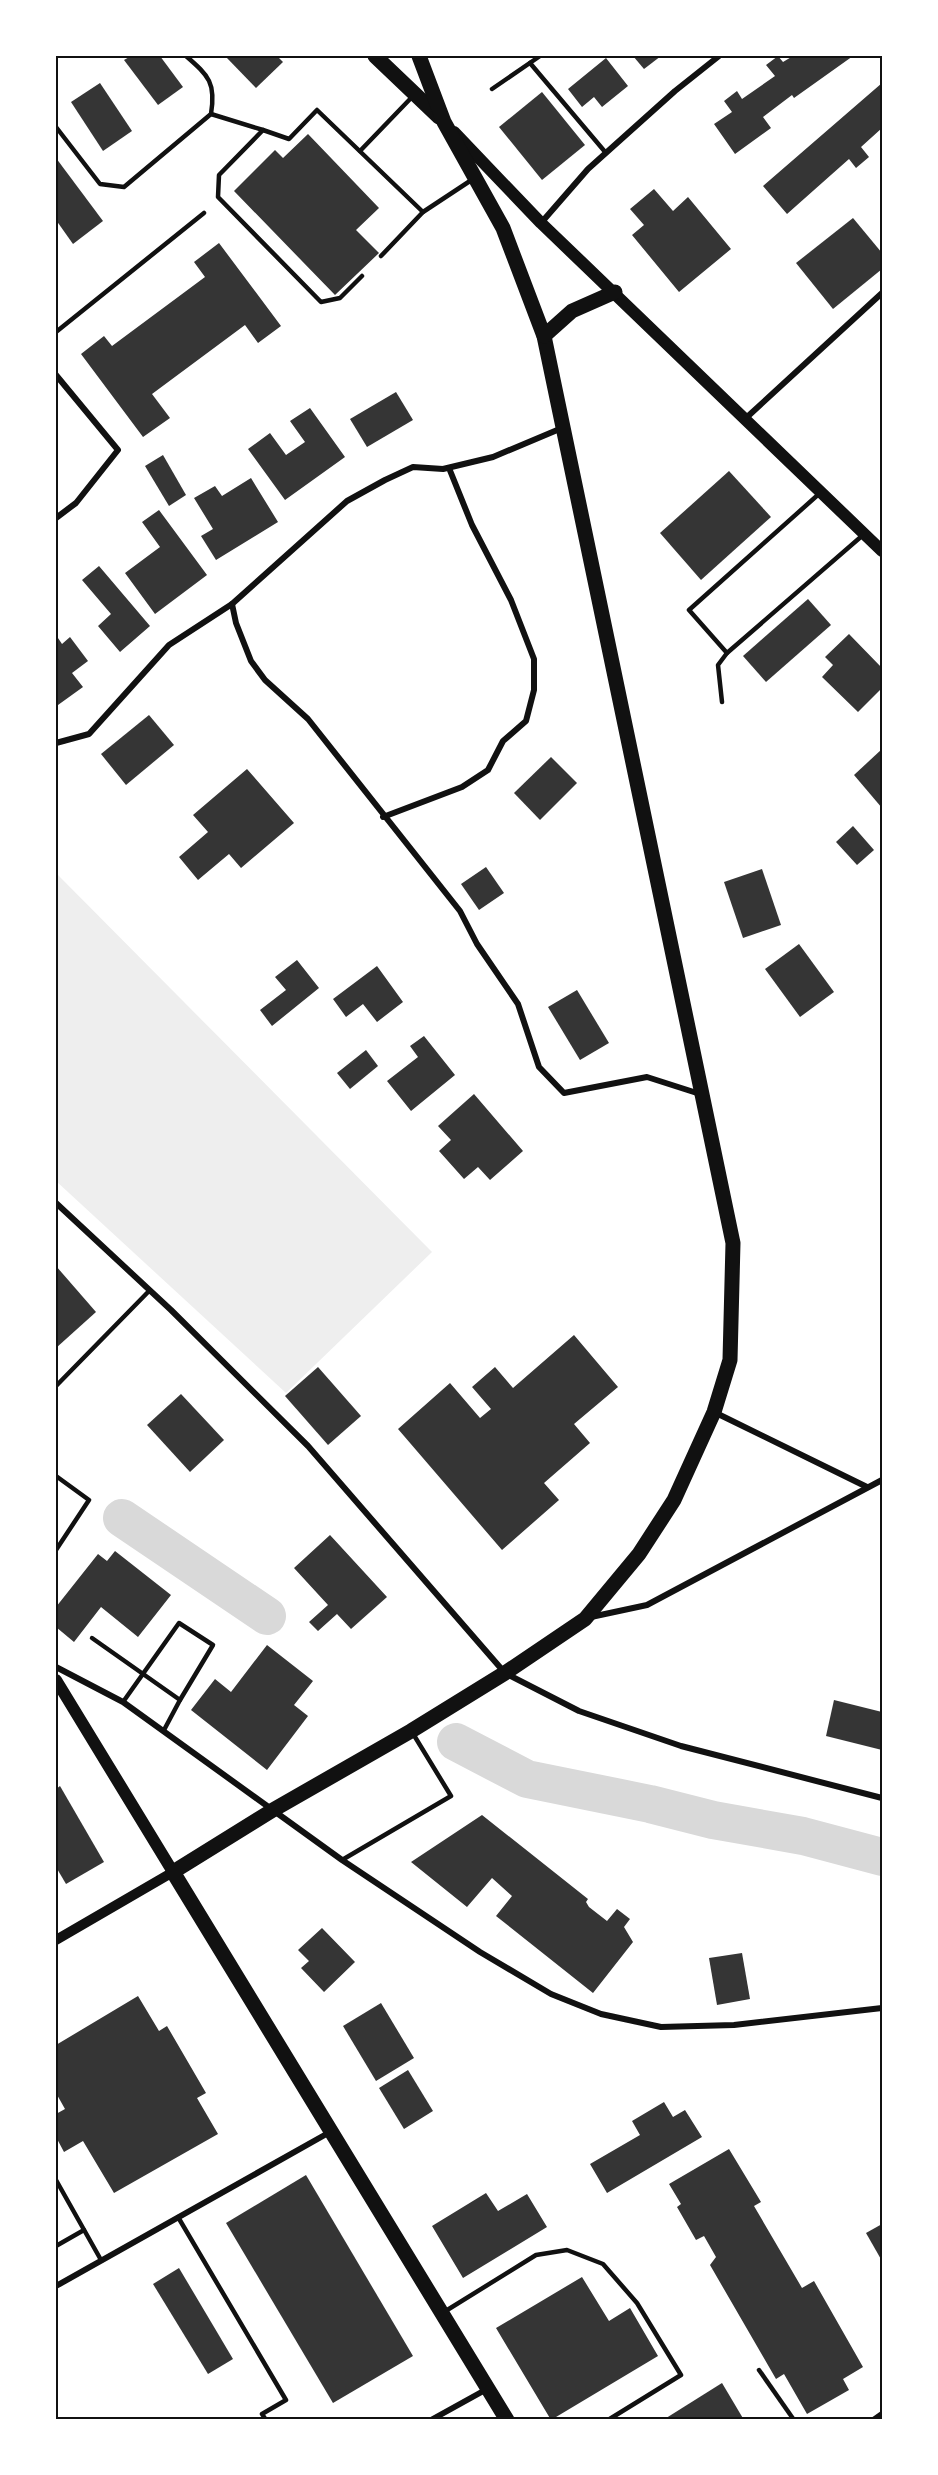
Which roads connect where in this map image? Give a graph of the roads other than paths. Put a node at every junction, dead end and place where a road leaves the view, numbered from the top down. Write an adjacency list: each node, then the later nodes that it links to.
1 (186, 56): 9 (lane)
2 (375, 56): 8 (main road)
3 (419, 56): 10 (main road)
4 (540, 56): 6 (lane)
5 (719, 56): 14 (street)
6 (530, 63): 7 (lane); 14 (lane)
7 (492, 88)
8 (415, 94): 10 (main road); 13 (lane)
9 (212, 114): 11 (lane); 12 (lane)
10 (444, 122): 15 (main road); 18 (main road)
11 (56, 127)
12 (263, 130): 13 (lane); 20 (lane)
13 (360, 151): 16 (lane)
14 (606, 153): 18 (street)
15 (475, 177): 16 (lane); 24 (main road)
16 (423, 212): 19 (lane)
17 (204, 213): 23 (lane)
18 (541, 223): 21 (main road)
19 (381, 256)
20 (362, 276)
21 (615, 292): 24 (main road); 26 (main road)
22 (882, 293): 26 (street)
23 (56, 332)
24 (544, 336): 27 (main road)
25 (56, 375): 30 (street)
26 (746, 418): 29 (main road)
27 (562, 428): 28 (street); 38 (main road)
28 (449, 468): 33 (street); 37 (street)
29 (822, 491): 31 (main road); 34 (lane)
30 (56, 518)
31 (865, 534): 32 (main road); 34 (lane)
32 (882, 551)
33 (232, 604): 36 (street); 37 (street)
34 (727, 653): 35 (lane)
35 (722, 702)
36 (56, 743)
37 (383, 817): 38 (street)
38 (700, 1095): 42 (main road)
39 (56, 1203): 40 (street)
40 (150, 1290): 41 (lane); 50 (street)
41 (56, 1386)
42 (714, 1412): 45 (street); 47 (main road)
43 (56, 1476): 46 (lane)
44 (882, 1480): 45 (street)
45 (867, 1487): 47 (street)
46 (56, 1550)
47 (585, 1619): 50 (main road)
48 (92, 1638): 51 (lane)
49 (56, 1667): 54 (street)
50 (505, 1673): 56 (main road); 57 (street)
51 (142, 1674): 53 (lane); 53 (lane); 54 (lane)
52 (56, 1680): 60 (main road)
53 (180, 1700): 55 (lane)
54 (123, 1702): 55 (street)
55 (164, 1730): 58 (street)
56 (411, 1731): 58 (main road); 59 (lane)
57 (882, 1798)
58 (273, 1810): 59 (street); 60 (main road)
59 (342, 1860): 62 (street)
60 (173, 1872): 61 (street); 63 (main road)
61 (56, 1940)
62 (882, 2008)
63 (330, 2132): 65 (street); 70 (main road)
64 (56, 2180): 66 (lane)
65 (178, 2217): 68 (street); 74 (lane)
66 (84, 2230): 67 (lane); 68 (lane)
67 (56, 2246)
68 (101, 2260): 69 (street)
69 (56, 2286)
70 (442, 2314): 72 (main road); 77 (lane)
71 (759, 2370): 78 (lane)
72 (488, 2388): 75 (street); 76 (main road)
73 (882, 2413): 79 (lane)
74 (266, 2420)
75 (431, 2420)
76 (507, 2420)
77 (608, 2420)
78 (794, 2420)
79 (872, 2420)

